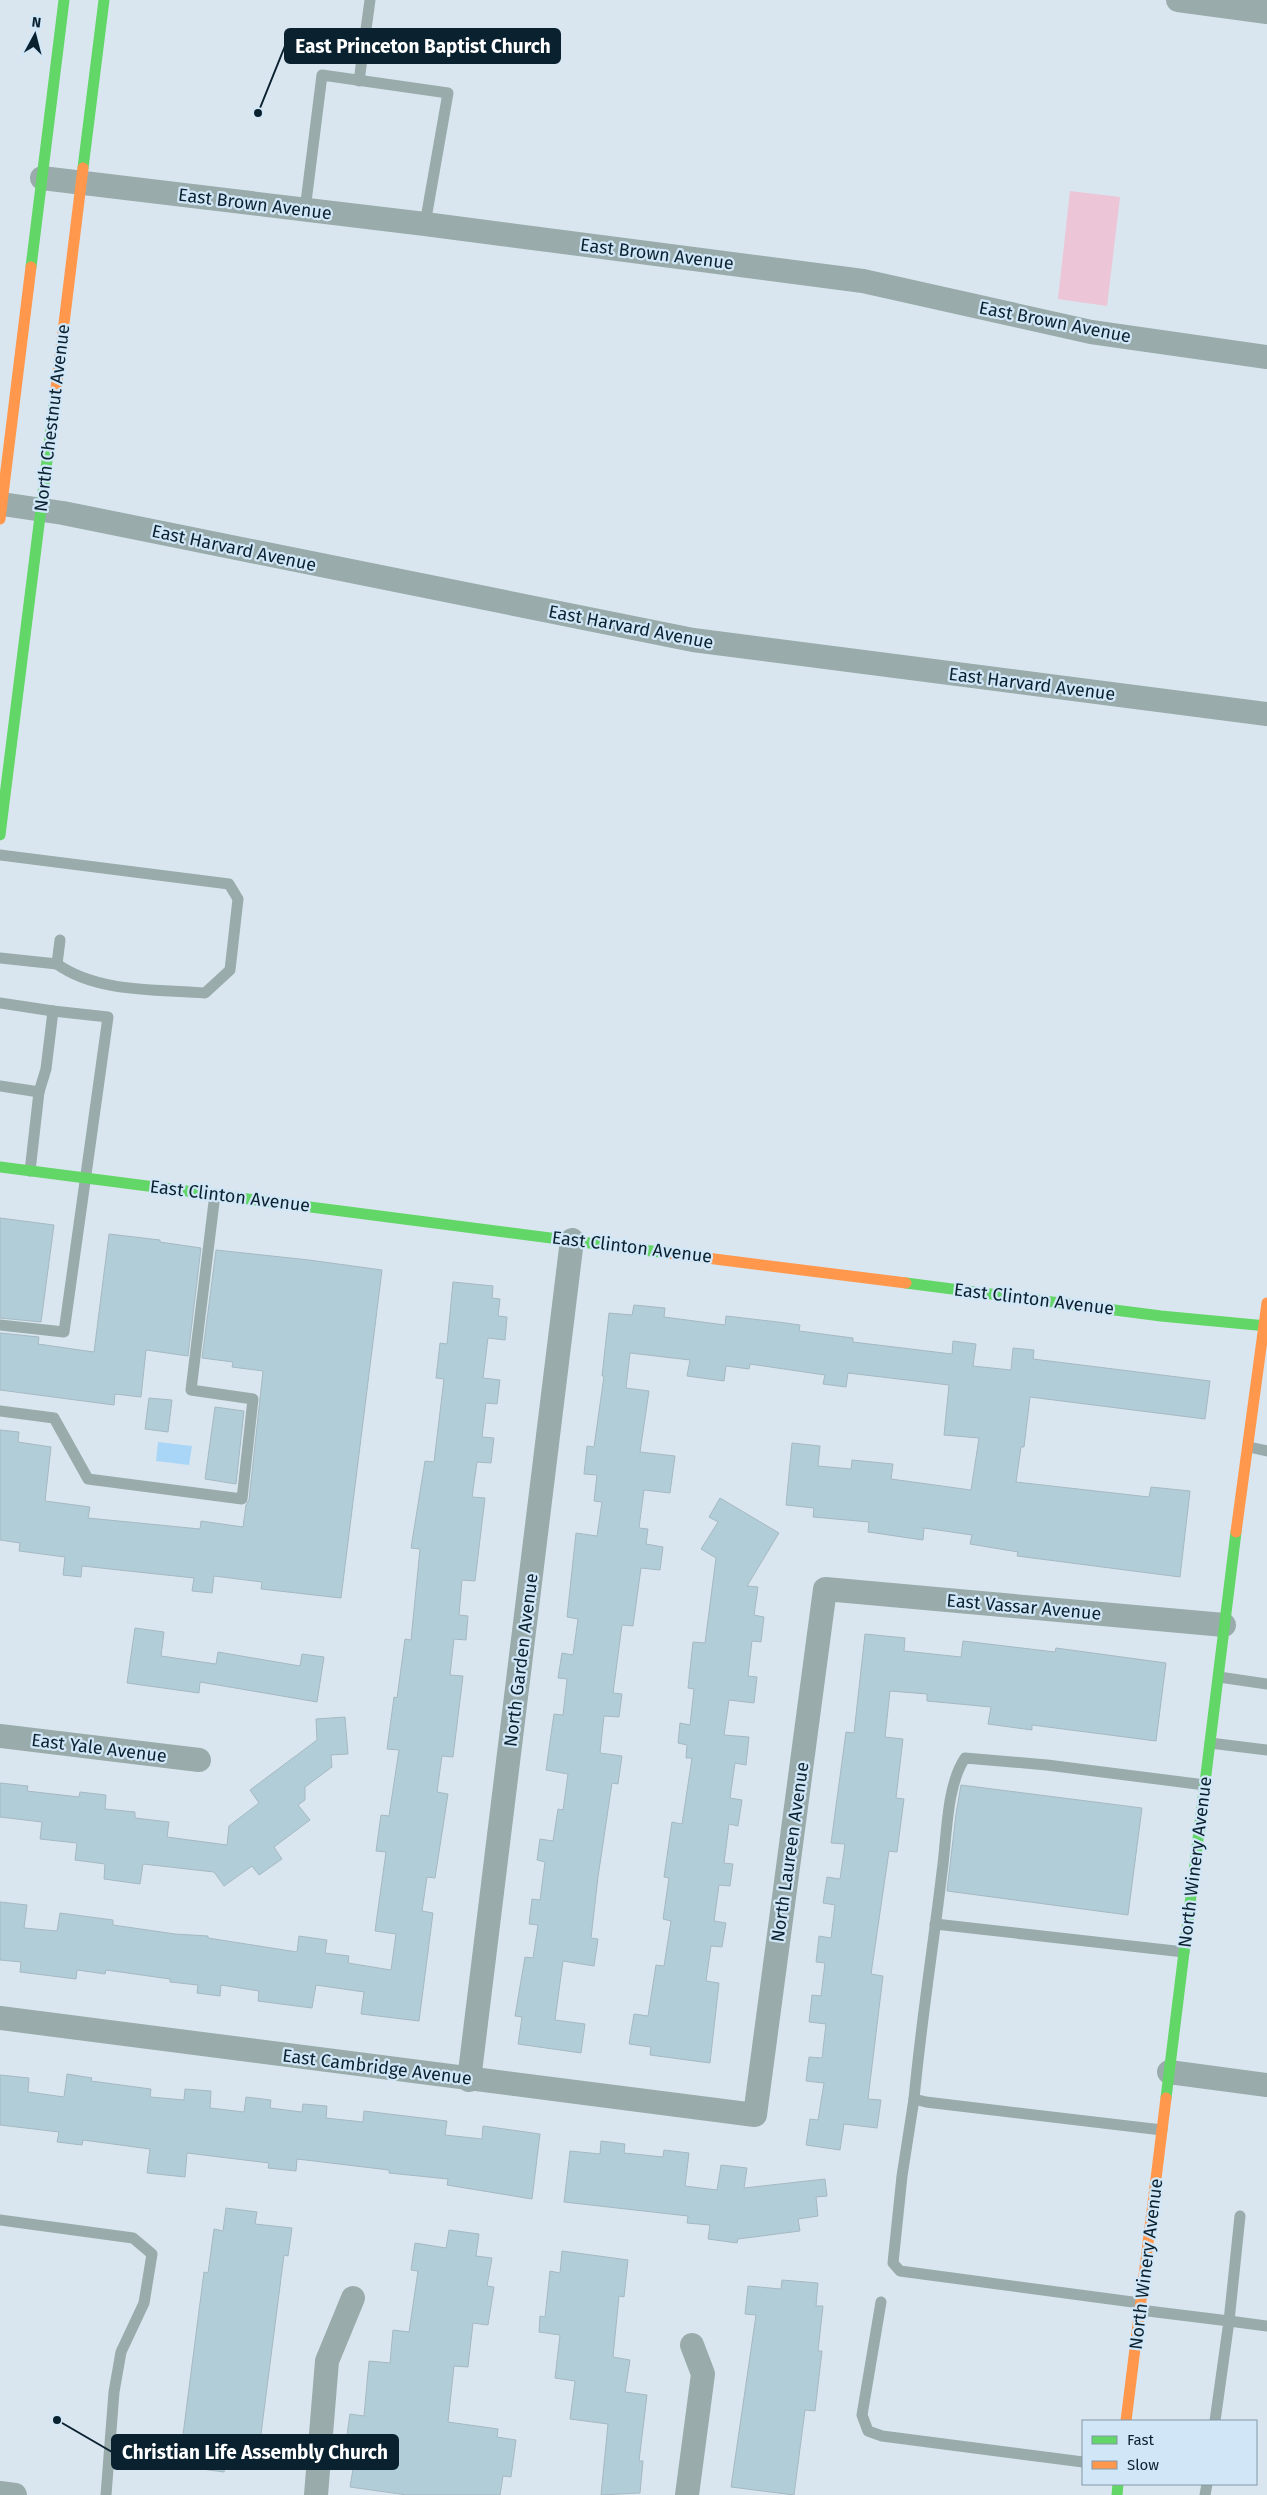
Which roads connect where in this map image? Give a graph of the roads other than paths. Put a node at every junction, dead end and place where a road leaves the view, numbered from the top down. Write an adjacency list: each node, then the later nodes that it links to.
1 (64, 0): 7 (main road)
2 (104, 0): 8 (main road, North Chestnut Avenue)
3 (370, 0): 6 (lane)
4 (1178, 0): 5 (street)
5 (1267, 12)
6 (359, 81): 9 (lane); 10 (lane)
7 (42, 178): 8 (street, East Brown Avenue); 13 (main road)
8 (82, 183): 9 (street, East Brown Avenue); 12 (main road, North Chestnut Avenue)
9 (304, 210): 10 (street, East Brown Avenue)
10 (425, 224): 11 (street, East Brown Avenue)
11 (1267, 356)
12 (41, 509): 13 (street, East Harvard Avenue); 14 (street, East Harvard Avenue); 15 (main road, North Chestnut Avenue)
13 (1, 511)
14 (1267, 714)
15 (0, 835)
16 (0, 855): 19 (lane)
17 (60, 940): 19 (lane)
18 (0, 958): 19 (lane)
19 (57, 964)
20 (0, 1003): 21 (lane)
21 (53, 1011): 23 (lane); 26 (lane)
22 (0, 1086): 23 (lane)
23 (39, 1092): 25 (lane)
24 (0, 1167): 25 (main road, East Clinton Avenue)
25 (30, 1171): 26 (main road, East Clinton Avenue)
26 (85, 1178): 27 (main road, East Clinton Avenue); 30 (lane)
27 (215, 1194): 28 (main road, East Clinton Avenue); 32 (lane)
28 (572, 1240): 31 (main road, East Clinton Avenue); 48 (street, North Garden Avenue)
29 (1267, 1303): 31 (main road, North Winery Avenue)
30 (0, 1324)
31 (1266, 1328): 33 (main road, North Winery Avenue)
32 (0, 1411)
33 (1249, 1446): 34 (lane); 36 (main road, North Winery Avenue)
34 (1267, 1451)
35 (825, 1589): 36 (street, East Vassar Avenue); 51 (street, North Laureen Avenue)
36 (1224, 1625): 37 (main road, North Winery Avenue)
37 (1219, 1677): 38 (lane); 40 (main road, North Winery Avenue)
38 (1267, 1684)
39 (0, 1736): 42 (street, East Yale Avenue)
40 (1210, 1743): 41 (lane); 43 (main road, North Winery Avenue)
41 (1267, 1750)
42 (199, 1760)
43 (1205, 1785): 44 (lane); 45 (main road, North Winery Avenue)
44 (935, 1924): 45 (lane); 50 (lane)
45 (1184, 1952): 47 (main road, North Winery Avenue)
46 (0, 2018): 48 (street, East Cambridge Avenue)
47 (1169, 2072): 49 (street); 52 (main road, North Winery Avenue)
48 (470, 2080): 51 (street, East Cambridge Avenue)
49 (1267, 2085)
50 (914, 2099): 52 (lane); 57 (lane)
51 (755, 2114)
52 (1162, 2130): 57 (main road, North Winery Avenue)
53 (1240, 2216): 58 (lane)
54 (0, 2220): 66 (lane)
55 (352, 2298): 67 (street)
56 (881, 2302): 63 (lane)
57 (1140, 2306): 58 (lane); 61 (main road, North Winery Avenue)
58 (1229, 2321): 59 (lane); 62 (lane)
59 (1267, 2326)
60 (692, 2345): 68 (street)
61 (1126, 2420)
62 (1215, 2420)
63 (1082, 2462)
64 (0, 2493): 65 (street)
65 (15, 2495)
66 (106, 2495)
67 (316, 2495)
68 (687, 2495)

